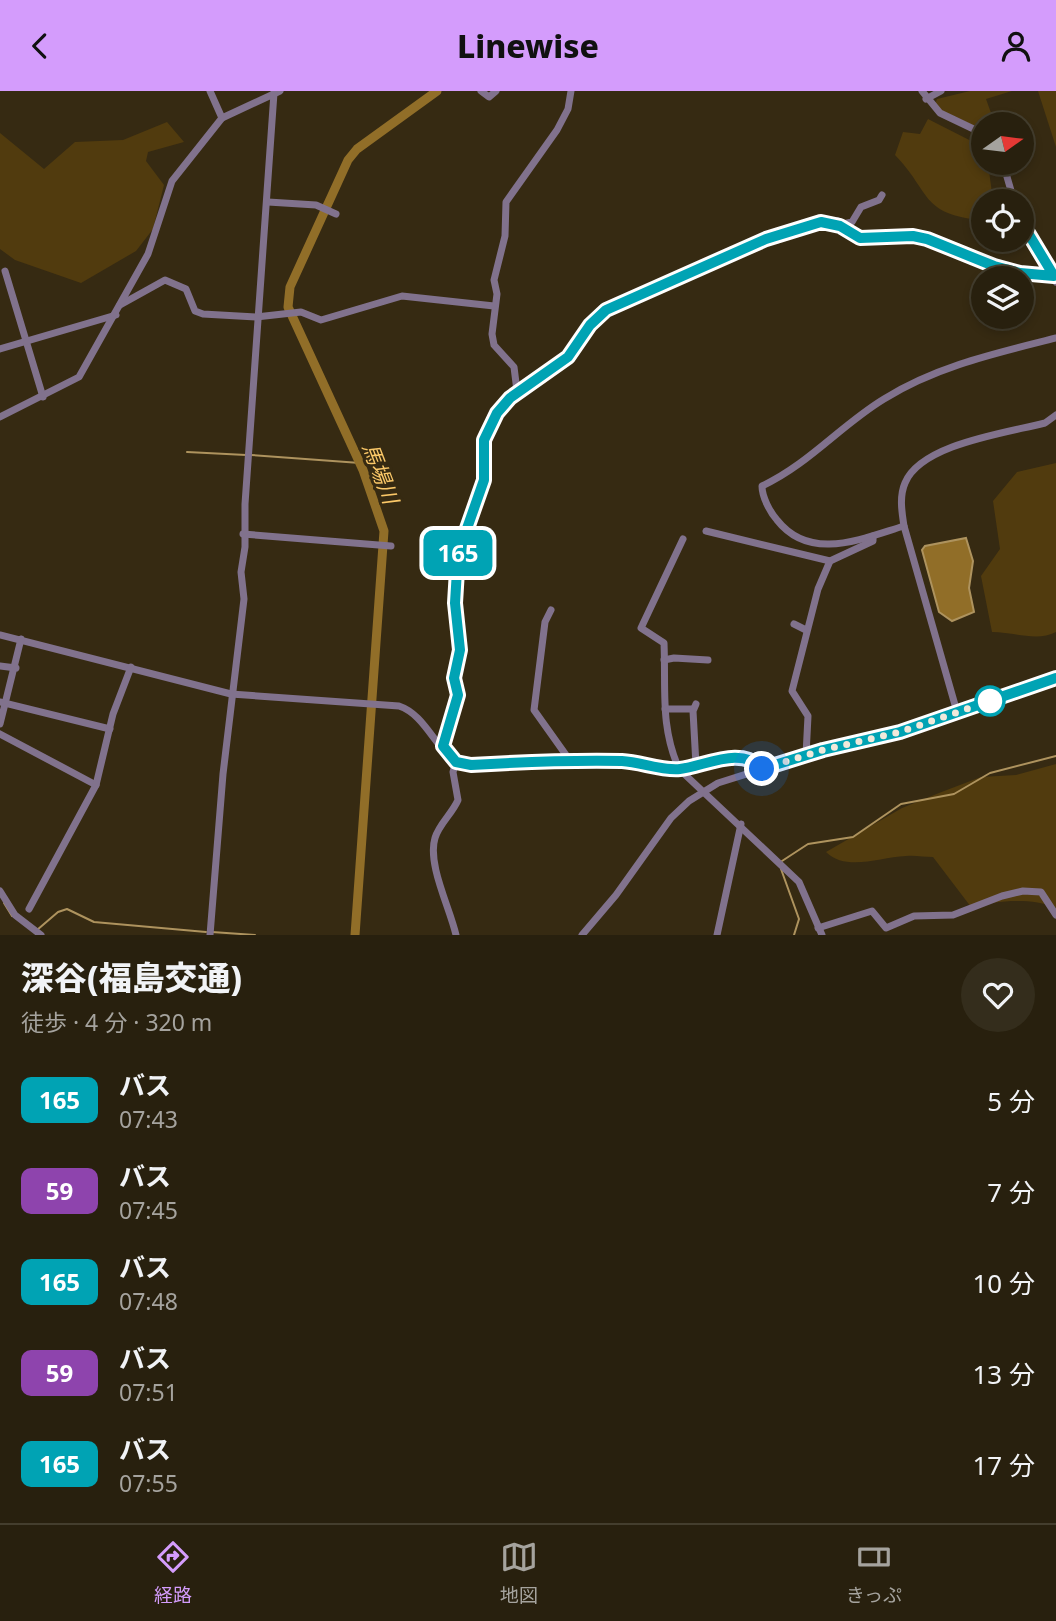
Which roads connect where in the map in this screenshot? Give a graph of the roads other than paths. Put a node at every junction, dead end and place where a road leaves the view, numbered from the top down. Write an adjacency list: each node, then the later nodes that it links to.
1 (210, 91): 10 (street)
2 (256, 91): 9 (street)
3 (481, 91): 4 (street)
4 (496, 91)
5 (571, 91): 20 (street)
6 (941, 91): 8 (street)
7 (277, 92): 9 (street); 13 (street)
8 (924, 95): 11 (street)
9 (259, 100): 10 (street)
10 (222, 118): 19 (street)
11 (971, 128)
12 (882, 195): 15 (street)
13 (268, 202): 14 (street); 22 (street)
14 (336, 214)
15 (823, 222): 18 (street); 26 (street)
16 (1034, 243): 18 (street)
17 (5, 271): 24 (street)
18 (1055, 279)
19 (120, 305): 21 (street); 22 (street)
20 (494, 306): 22 (street); 26 (street)
21 (116, 315): 24 (street); 27 (street)
22 (260, 316): 32 (street)
23 (1056, 338): 33 (street)
24 (26, 340): 25 (street); 27 (street)
25 (0, 349)
26 (517, 391): 55 (street)
27 (43, 397): 29 (street)
28 (1056, 415): 30 (street)
29 (0, 417)
30 (904, 526): 33 (street); 51 (street)
31 (706, 531): 36 (street)
32 (243, 534): 35 (street); 48 (street)
33 (873, 535): 36 (street)
34 (683, 538): 42 (street)
35 (391, 546)
36 (830, 561): 39 (street)
37 (551, 610): 58 (street)
38 (794, 624): 39 (street)
39 (806, 630): 56 (street)
40 (0, 635): 41 (street)
41 (21, 639): 45 (street); 46 (street)
42 (664, 660): 43 (street); 50 (street)
43 (708, 660)
44 (0, 666): 45 (street)
45 (16, 667): 49 (street)
46 (131, 667): 48 (street); 53 (street)
47 (1056, 678): 51 (street)
48 (231, 694): 55 (street); 70 (street)
49 (3, 702): 52 (street); 53 (street)
50 (665, 709): 59 (street); 60 (street)
51 (957, 712): 56 (street)
52 (0, 723)
53 (110, 729): 62 (street)
54 (0, 734): 62 (street)
55 (443, 746): 57 (street)
56 (806, 755): 61 (street)
57 (456, 762): 58 (street); 71 (street)
58 (570, 762): 60 (street)
59 (696, 765): 60 (street); 61 (street)
60 (679, 769): 63 (street)
61 (762, 769): 63 (street)
62 (96, 785): 66 (street)
63 (702, 791): 64 (street); 72 (street)
64 (741, 824): 68 (street); 73 (street)
65 (0, 891): 69 (street)
66 (29, 909)
67 (1056, 915): 68 (street)
68 (820, 932)
69 (41, 935)
70 (210, 935)
71 (456, 935)
72 (582, 935)
73 (717, 935)

